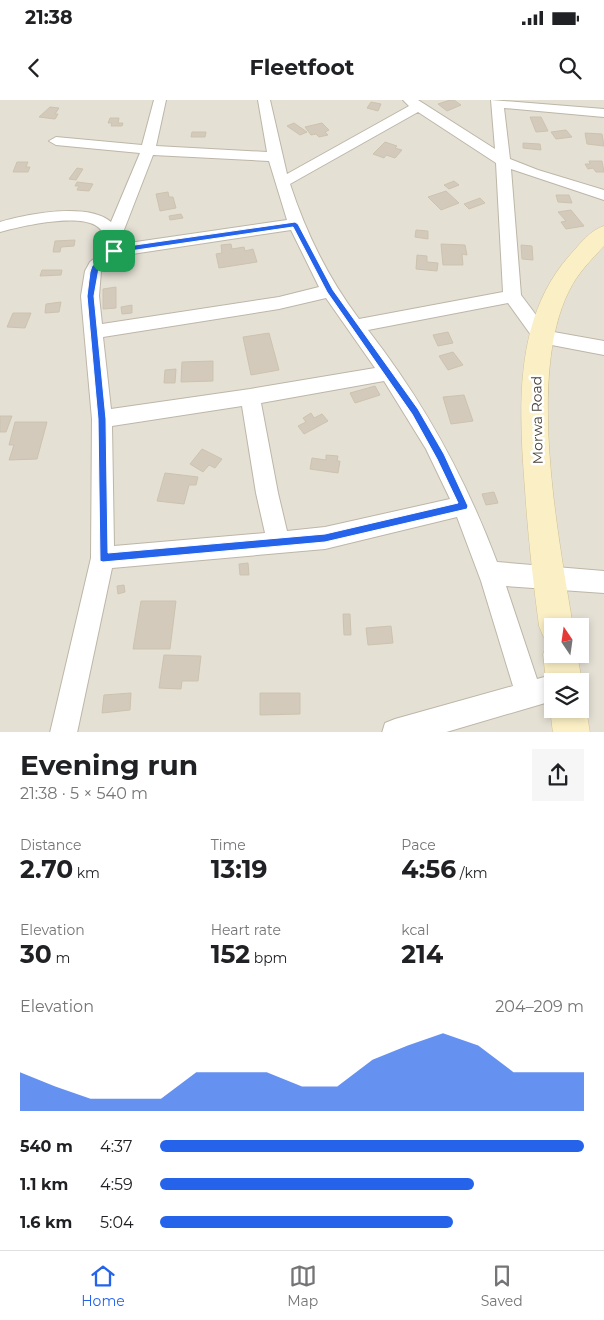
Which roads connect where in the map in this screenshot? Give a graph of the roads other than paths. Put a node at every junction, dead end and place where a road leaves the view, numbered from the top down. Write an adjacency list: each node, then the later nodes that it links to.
1 (160, 100): 7 (street)
2 (264, 100): 8 (street)
3 (498, 102): 5 (street); 9 (street)
4 (413, 103): 9 (street); 10 (street)
5 (604, 114)
6 (56, 141): 7 (street)
7 (148, 150): 8 (street); 15 (street)
8 (274, 158): 10 (street)
9 (503, 161): 11 (street); 17 (street)
10 (282, 183): 12 (street)
11 (604, 195)
12 (295, 224): 15 (street); 16 (street)
13 (0, 227): 15 (street)
14 (604, 234): 20 (main road, Morwa Road)
15 (114, 243): 19 (street)
16 (330, 291): 18 (street); 19 (street)
17 (512, 296): 18 (street); 20 (street)
18 (355, 326): 22 (street)
19 (95, 332): 24 (street)
20 (542, 337): 21 (street); 29 (main road, Morwa Road)
21 (604, 348)
22 (389, 373): 23 (street); 25 (street)
23 (250, 397): 24 (street); 26 (street)
24 (102, 419): 27 (street)
25 (464, 506): 26 (street); 28 (street)
26 (279, 543): 27 (street)
27 (103, 558): 34 (street)
28 (488, 573): 29 (street); 32 (street)
29 (549, 579): 30 (street); 31 (main road, Morwa Road)
30 (604, 582)
31 (555, 618)
32 (541, 691): 35 (street)
33 (570, 718): 36 (main road)
34 (63, 732)
35 (395, 732)
36 (572, 732)

